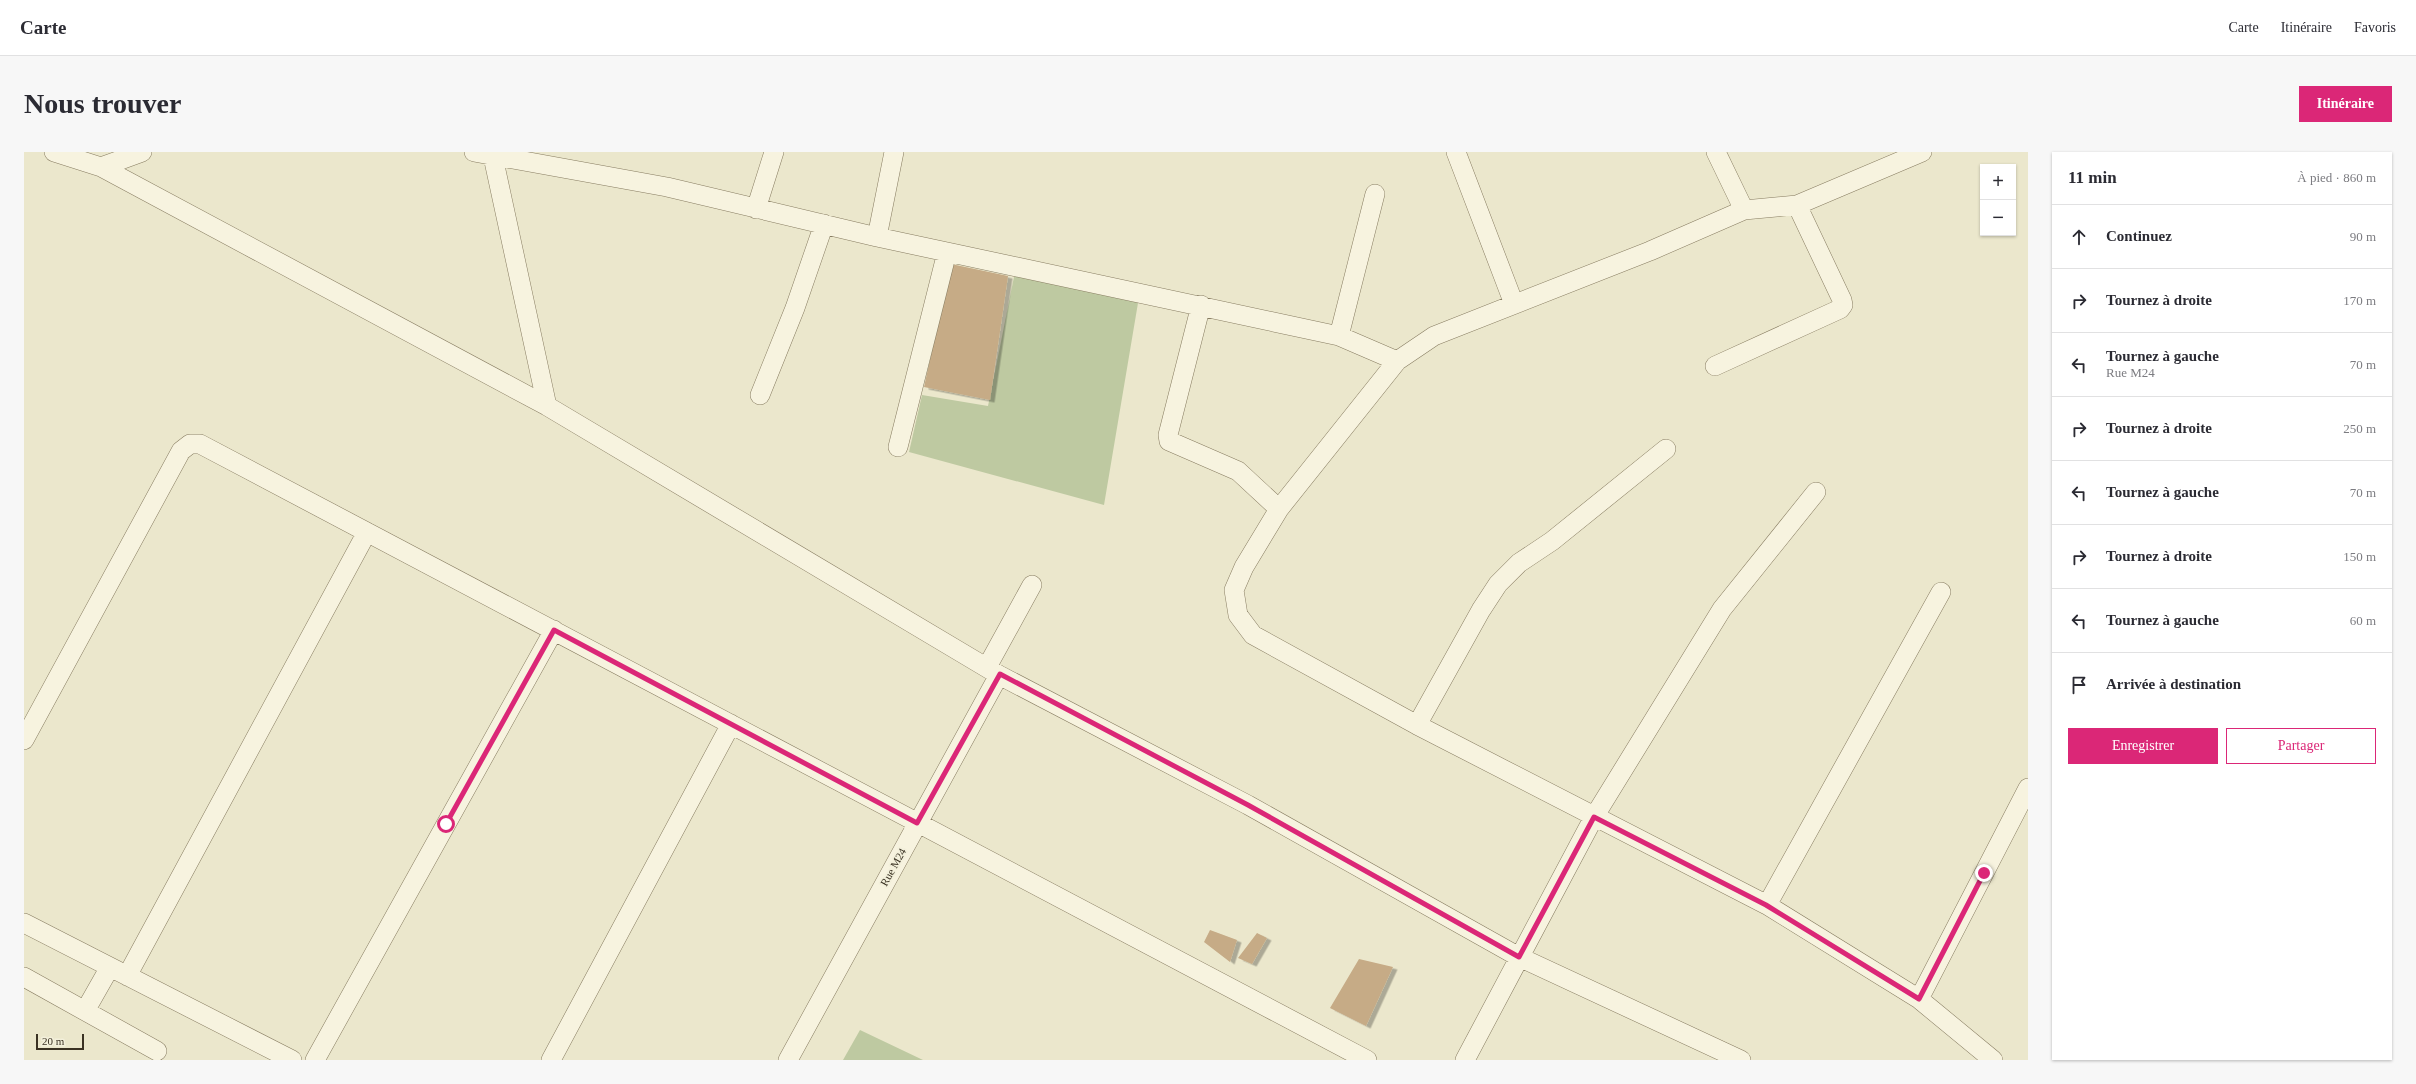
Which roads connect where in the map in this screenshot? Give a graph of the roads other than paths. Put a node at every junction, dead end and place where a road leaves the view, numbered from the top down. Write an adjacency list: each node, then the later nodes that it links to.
1 (54, 152): 10 (street)
2 (142, 152): 10 (street)
3 (474, 152): 9 (street)
4 (774, 152): 13 (street)
5 (894, 152): 16 (street)
6 (1456, 152): 18 (street)
7 (1716, 152): 14 (street)
8 (1922, 152): 12 (street)
9 (492, 154): 13 (street); 24 (street)
10 (101, 167): 24 (street)
11 (1375, 194): 20 (street)
12 (1797, 205): 14 (street); 22 (street)
13 (756, 209): 15 (street)
14 (1744, 210): 18 (street)
15 (824, 224): 16 (street); 23 (street)
16 (877, 237): 17 (street)
17 (947, 252): 19 (street); 25 (street)
18 (1514, 304): 21 (street)
19 (1200, 305): 20 (street); 28 (street)
20 (1339, 336): 21 (street)
21 (1397, 361): 28 (street)
22 (1715, 366)
23 (760, 395)
24 (547, 406): 33 (street)
25 (898, 447)
26 (1666, 449): 35 (street)
27 (1816, 492): 38 (street)
28 (1279, 509): 35 (street)
29 (368, 532): 32 (street); 36 (street); 44 (street)
30 (1032, 585): 33 (street, Rue M24)
31 (1941, 592): 40 (street)
32 (554, 630): 34 (street); 50 (street)
33 (993, 671): 39 (street, Rue M24); 42 (street)
34 (730, 724): 39 (street); 51 (street)
35 (1417, 725): 38 (street)
36 (24, 740)
37 (2028, 788): 46 (street)
38 (1594, 817): 40 (street); 42 (street)
39 (917, 823): 52 (street, Rue M24); 53 (street)
40 (1766, 905): 46 (street)
41 (24, 923): 43 (street)
42 (1519, 957): 54 (street); 55 (street)
43 (110, 967): 44 (street); 47 (street)
44 (127, 976): 49 (street)
45 (24, 977): 47 (street)
46 (1919, 999): 56 (street)
47 (85, 1011): 48 (street)
48 (157, 1051)
49 (292, 1060)
50 (315, 1060)
51 (551, 1060)
52 (788, 1060)
53 (1367, 1060)
54 (1464, 1060)
55 (1741, 1060)
56 (1994, 1060)

